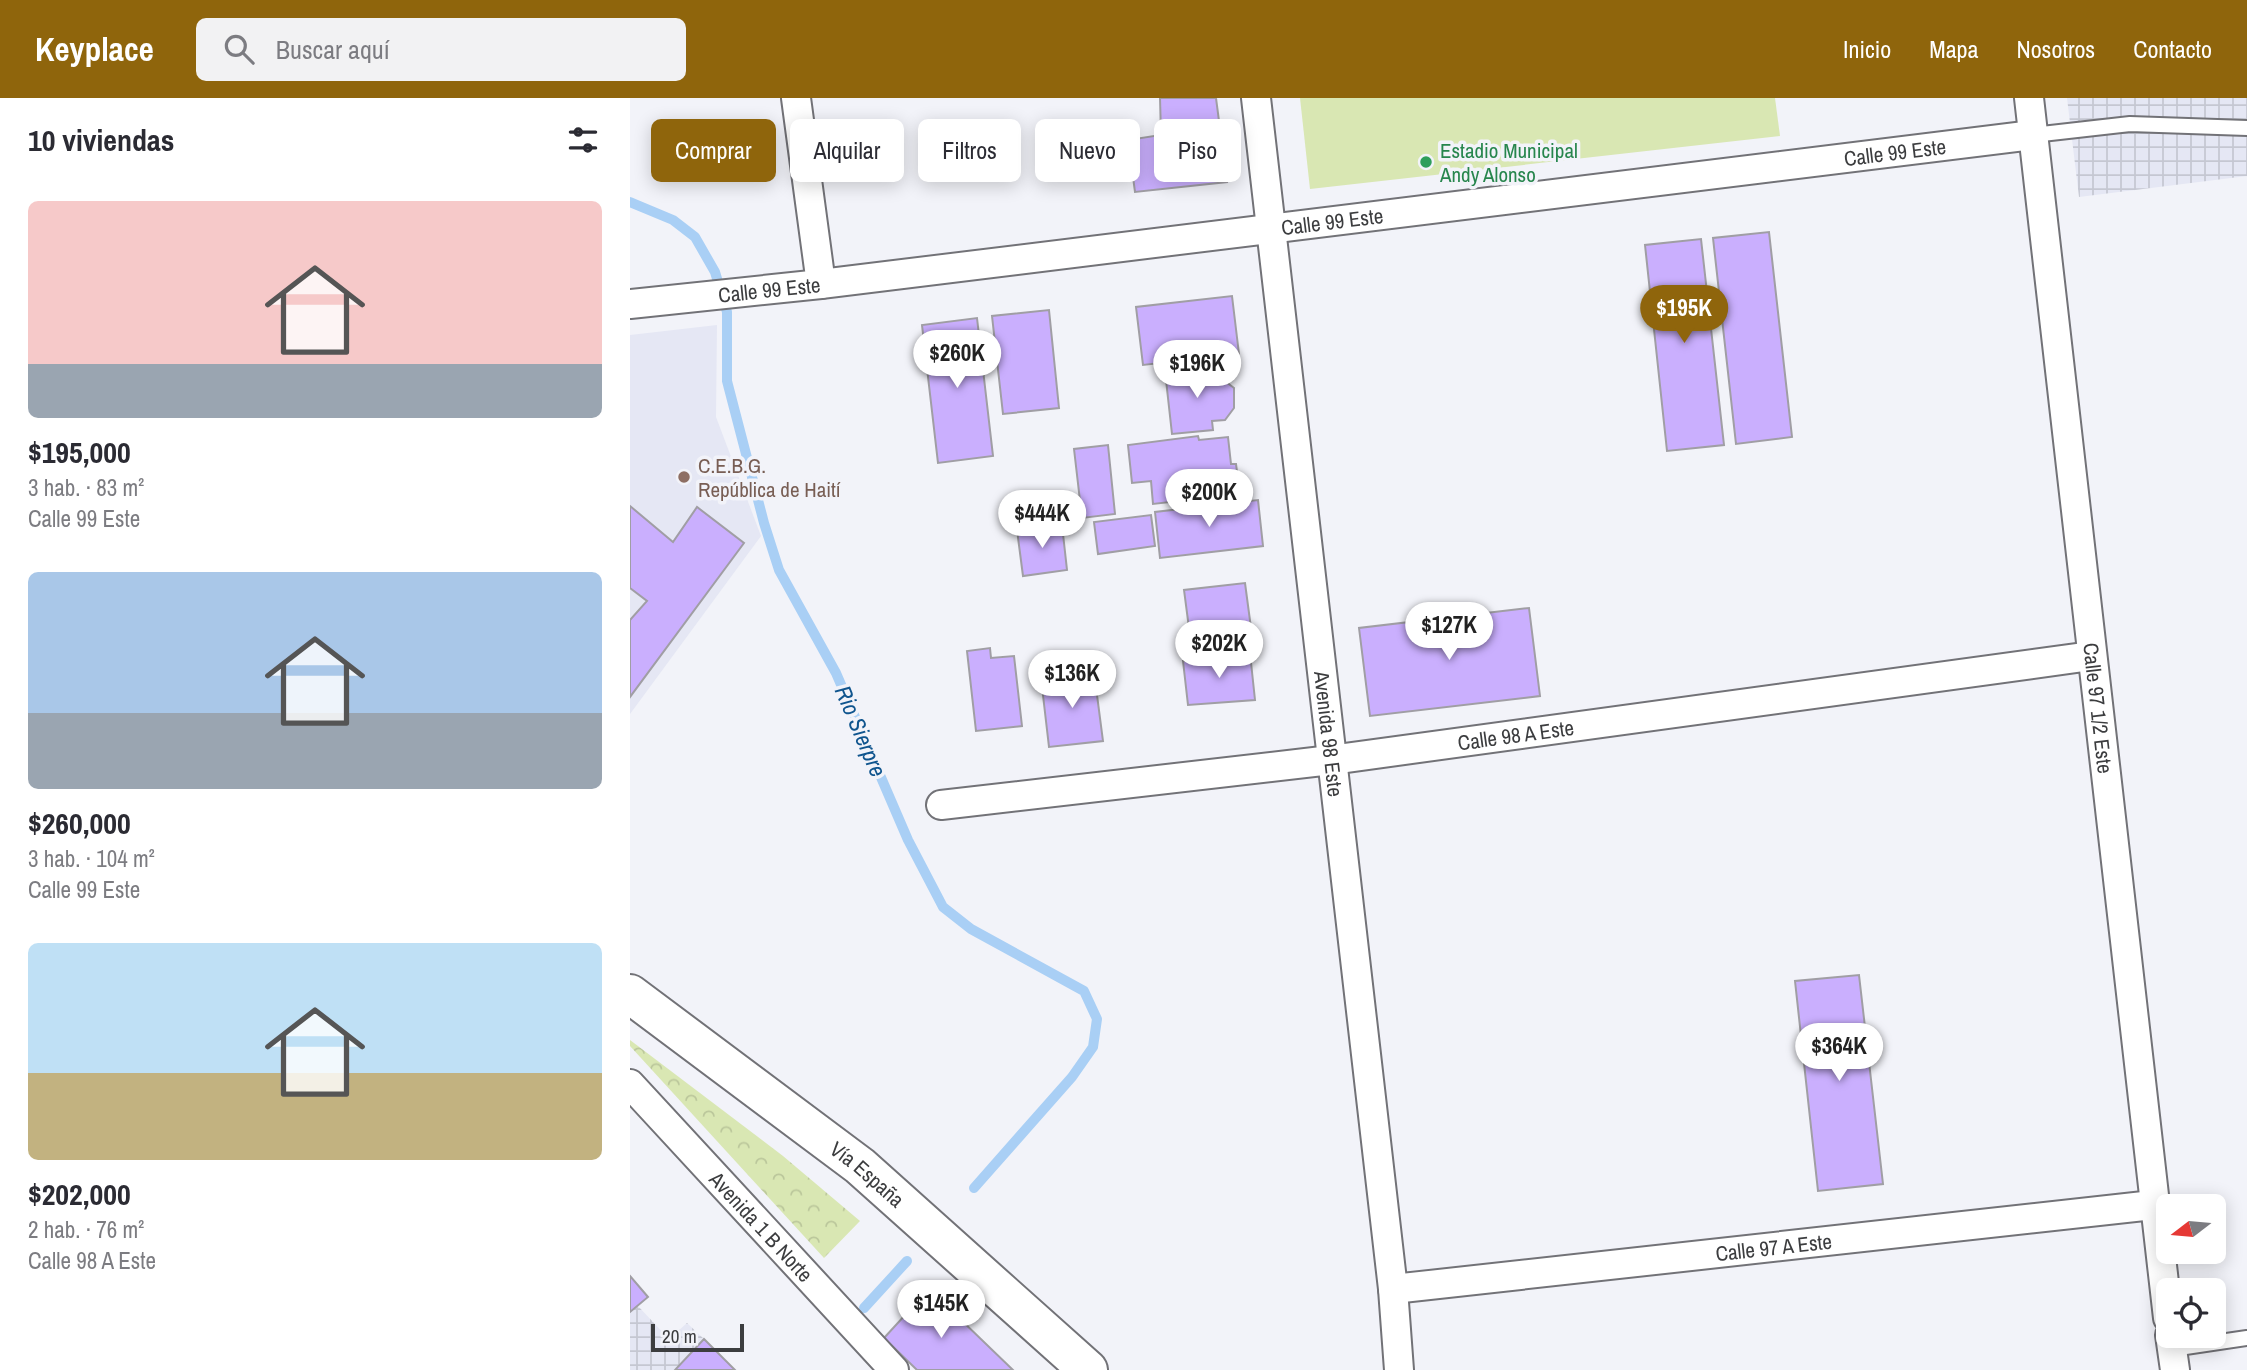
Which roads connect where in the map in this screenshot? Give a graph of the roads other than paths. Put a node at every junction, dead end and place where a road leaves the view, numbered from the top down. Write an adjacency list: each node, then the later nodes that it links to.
1 (796, 98): 7 (street)
2 (1256, 98): 6 (street, Avenida 98 Este)
3 (2029, 98): 5 (street, Calle 97 1/2 Este)
4 (2247, 128): 5 (lane)
5 (2034, 135): 6 (street, Calle 99 Este); 9 (street, Calle 97 1/2 Este)
6 (1272, 226): 7 (street, Calle 99 Este); 10 (street, Avenida 98 Este)
7 (821, 284): 8 (street, Calle 99 Este)
8 (630, 304)
9 (2091, 656): 10 (street, Calle 98 A Este); 14 (street, Calle 97 1/2 Este)
10 (1331, 760): 11 (street, Calle 98 A Este); 16 (street, Avenida 98 Este)
11 (941, 805)
12 (630, 994): 20 (main road, Vía España)
13 (630, 1084): 19 (street, Avenida 1 B Norte)
14 (2154, 1205): 15 (street, Calle 97 1/2 Este); 16 (street, Calle 97 A Este)
15 (2163, 1278)
16 (1393, 1289): 21 (street, Avenida 98 Este)
17 (2247, 1338): 18 (lane)
18 (2173, 1351)
19 (894, 1370)
20 (1088, 1370)
21 (1399, 1370)

